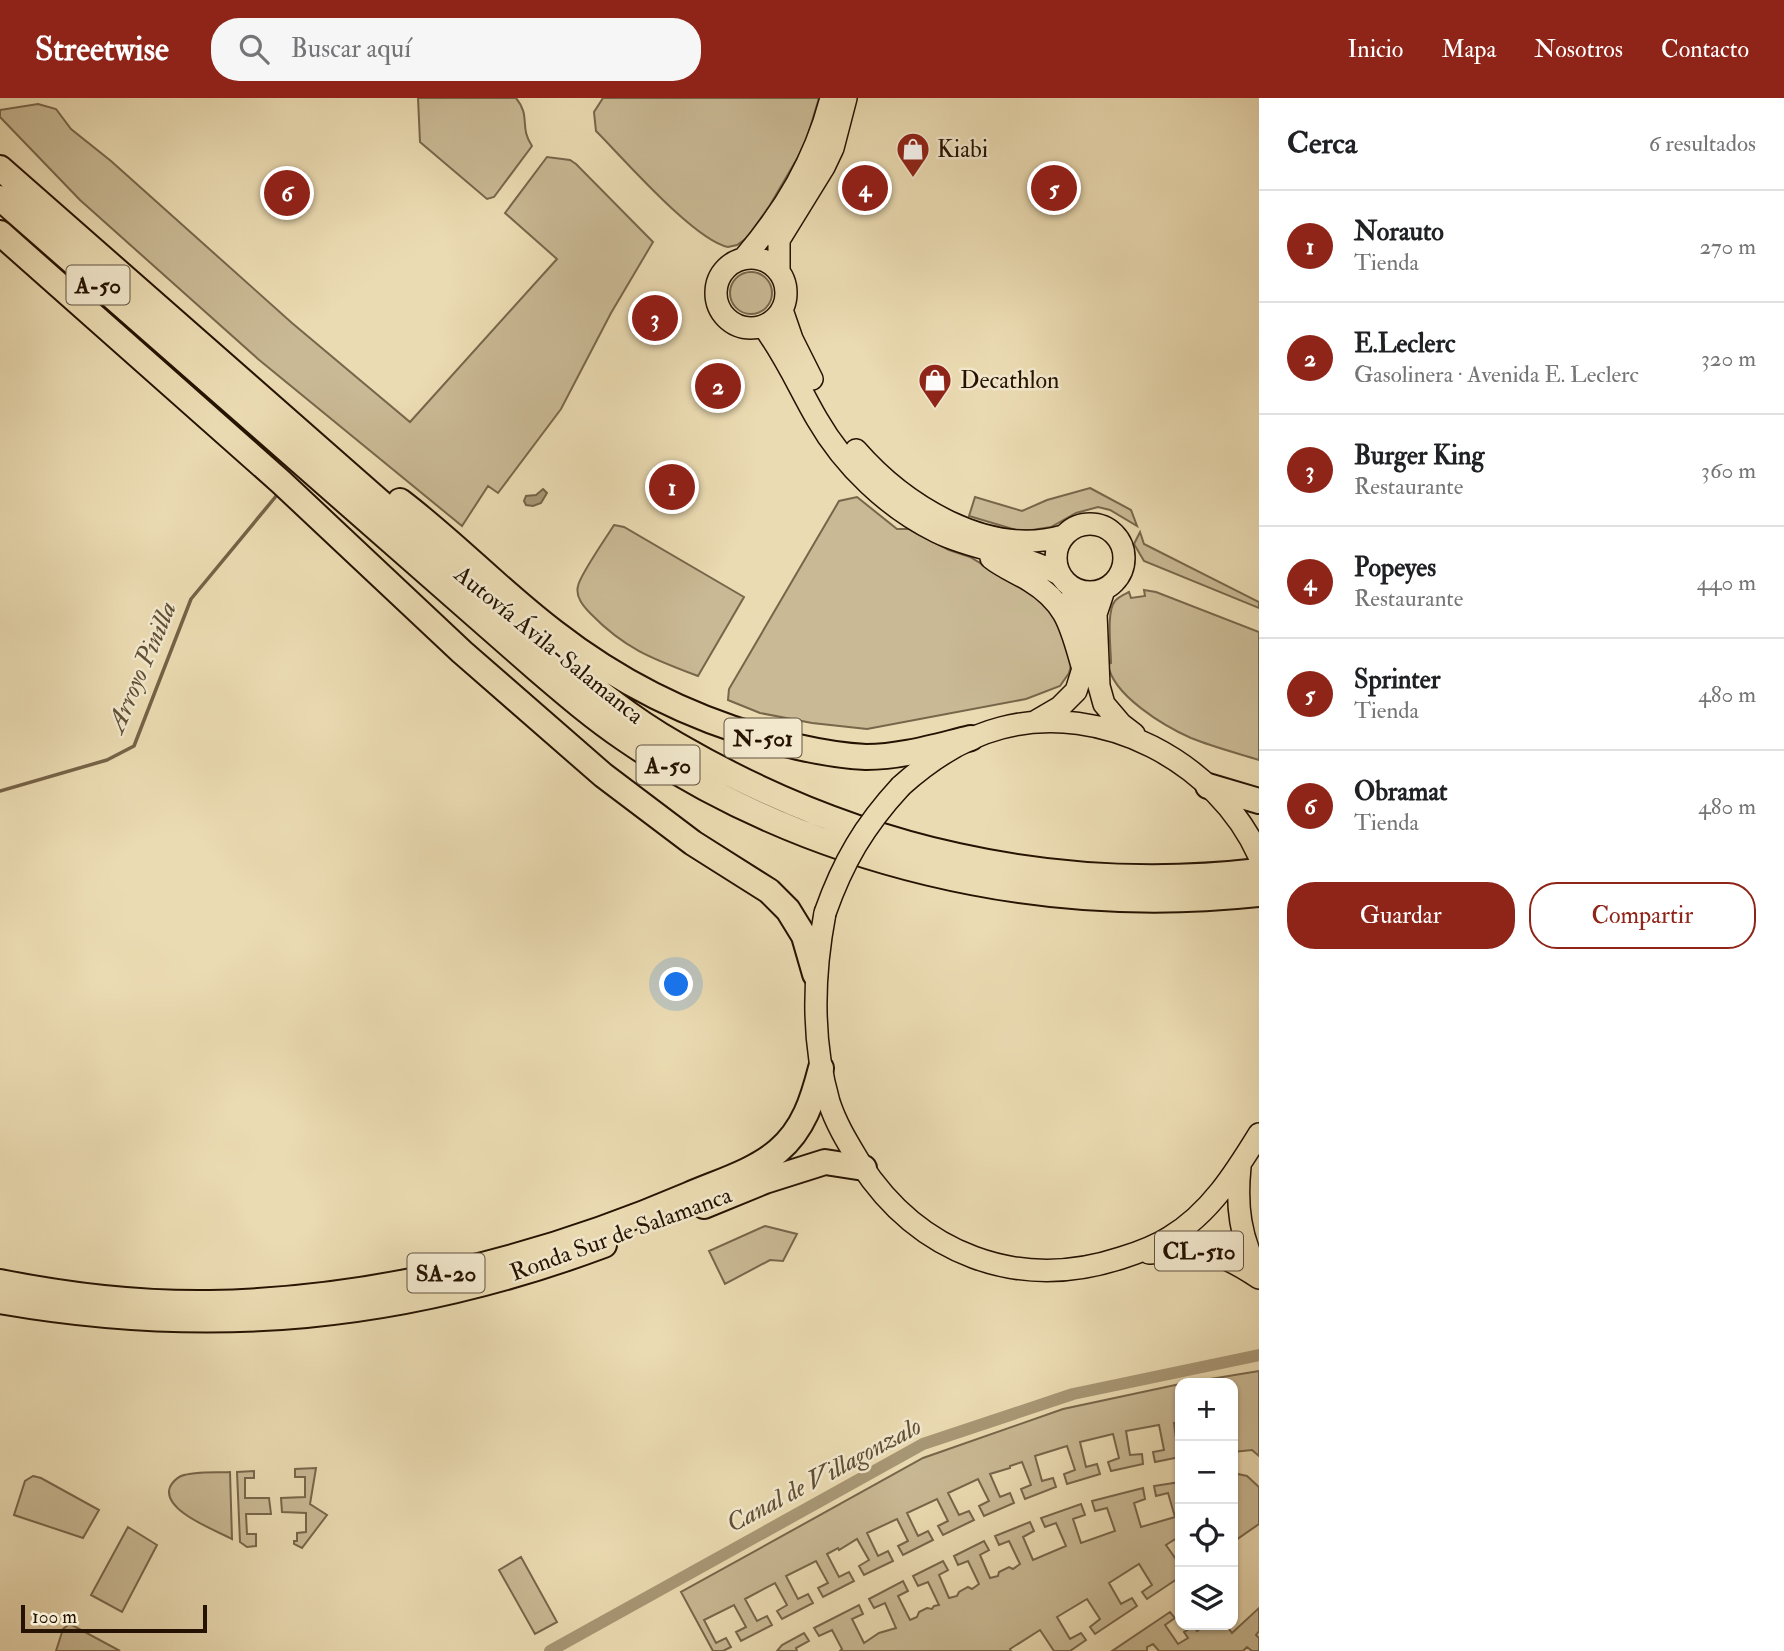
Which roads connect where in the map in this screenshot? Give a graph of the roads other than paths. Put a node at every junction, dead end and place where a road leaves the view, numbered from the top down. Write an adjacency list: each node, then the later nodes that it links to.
1 (837, 105): 6 (main road); 8 (main road)
2 (0, 168): 4 (highway, Autovía Ávila-Salamanca / A-50)
3 (0, 198): 11 (highway, Autovía Ávila-Salamanca / A-50)
4 (68, 228): 7 (highway); 12 (highway, Autovía Ávila-Salamanca / A-50)
5 (0, 233): 21 (highway)
6 (744, 258): 8 (main road); 10 (main road)
7 (120, 260)
8 (779, 271): 9 (main road)
9 (782, 310): 10 (main road); 13 (main road)
10 (763, 326): 14 (main road)
11 (196, 370): 21 (highway); 26 (highway, Autovía Ávila-Salamanca / A-50)
12 (253, 390): 19 (highway, N-501); 25 (highway, Autovía Ávila-Salamanca / A-50)
13 (1063, 536): 15 (main road); 16 (main road)
14 (982, 549): 15 (main road); 17 (main road)
15 (1065, 581): 16 (main road); 17 (main road)
16 (1104, 590): 20 (main road)
17 (1083, 669): 18 (main road)
18 (1035, 722): 19 (main road); 20 (main road)
19 (971, 738): 27 (main road, bridge)
20 (1147, 743): 22 (main road)
21 (603, 775): 27 (highway)
22 (1208, 786): 23 (highway); 24 (main road)
23 (1259, 801)
24 (1259, 856)
25 (1259, 871)
26 (1259, 894)
27 (816, 974): 28 (main road)
28 (821, 1068): 31 (main road); 34 (highway, Ronda Sur de Salamanca / SA-20)
29 (1259, 1134): 30 (main road)
30 (1240, 1165): 32 (main road); 33 (main road, CL-510)
31 (864, 1168): 32 (main road); 35 (highway, Ronda Sur de Salamanca / SA-20)
32 (1133, 1254): 33 (main road, CL-510)
33 (1259, 1275)
34 (0, 1282)
35 (0, 1301)

